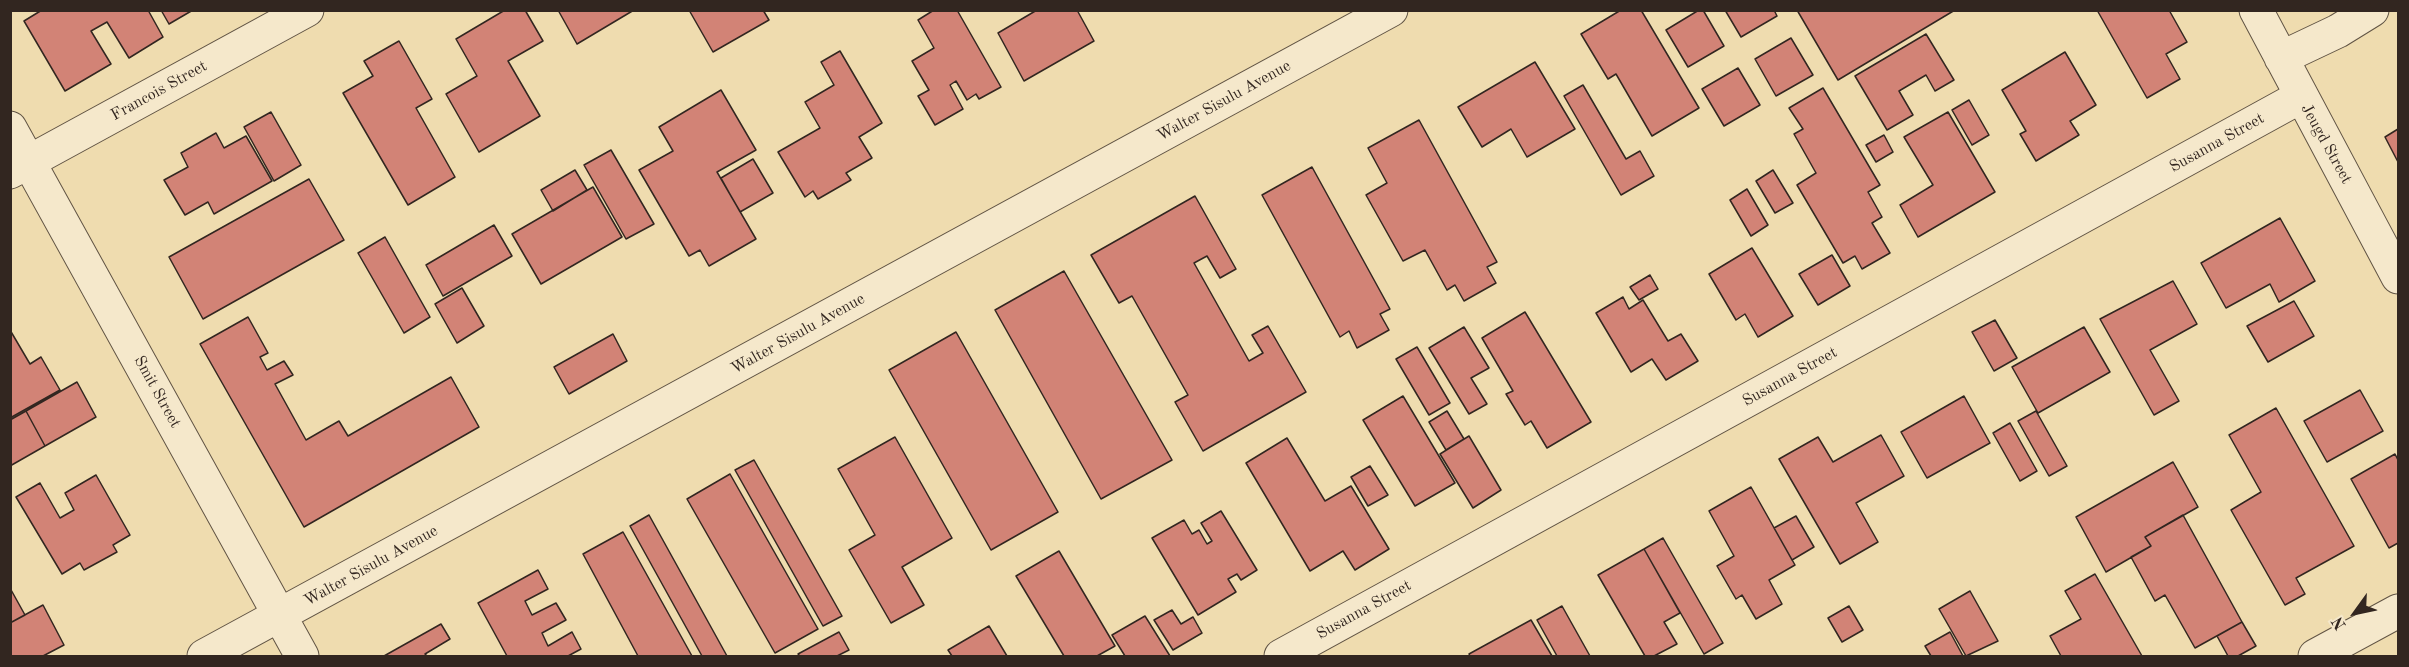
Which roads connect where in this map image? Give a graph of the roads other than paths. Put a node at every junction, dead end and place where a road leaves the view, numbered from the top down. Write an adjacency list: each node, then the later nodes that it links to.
1 (307, 10): 8 (street, Francois Street)
2 (1391, 10): 11 (street, Walter Sisulu Avenue)
3 (2256, 10): 5 (street, Jeugd Street)
4 (2372, 10): 5 (street)
5 (2281, 58): 6 (street, Jeugd Street)
6 (2300, 97): 9 (street, Jeugd Street); 14 (street, Susanna Street)
7 (10, 128): 8 (street, Smit Street)
8 (20, 167): 11 (street, Smit Street)
9 (2398, 277)
10 (2398, 612): 15 (street)
11 (280, 615): 12 (street, Walter Sisulu Avenue); 13 (street, Smit Street)
12 (204, 657)
13 (302, 657)
14 (1281, 657)
15 (2315, 657)

